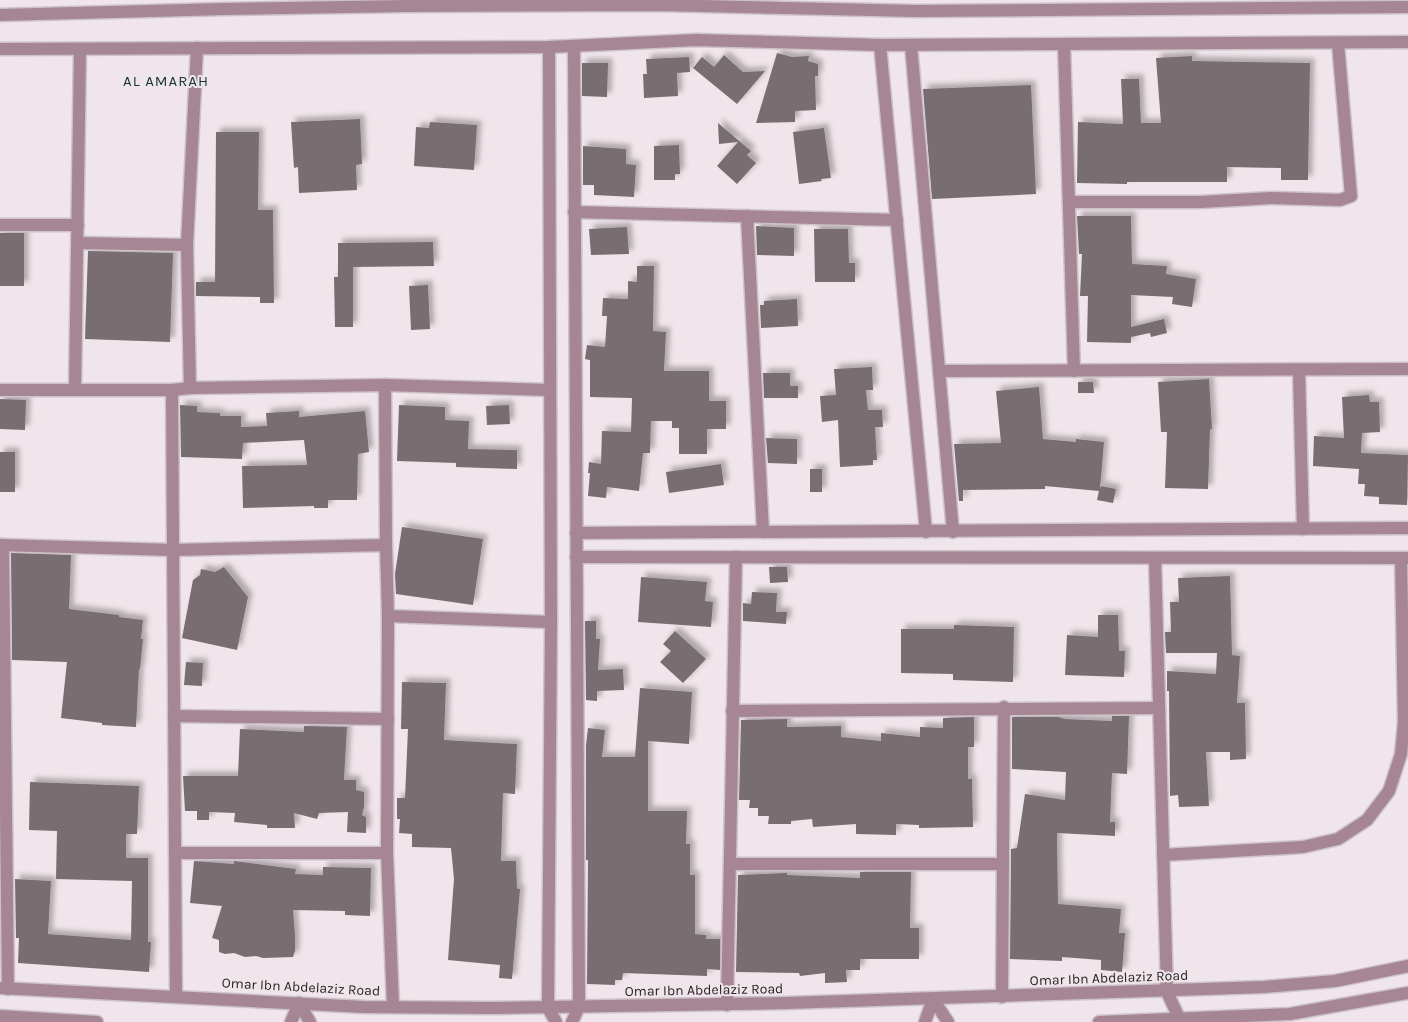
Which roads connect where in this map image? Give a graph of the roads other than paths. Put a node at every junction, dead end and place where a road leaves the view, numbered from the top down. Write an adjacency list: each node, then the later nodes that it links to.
1 (406, 3): 3 (street); 4 (street)
2 (224, 4): 3 (street); 8 (street)
3 (255, 4)
4 (794, 4): 6 (street)
5 (1082, 5): 6 (street); 7 (street)
6 (915, 6)
7 (1408, 8)
8 (0, 15)
9 (1408, 42): 10 (street)
10 (1338, 43): 11 (street); 19 (street)
11 (1064, 44): 13 (street); 19 (street)
12 (880, 45): 13 (street); 15 (street); 22 (street)
13 (911, 45): 29 (street)
14 (549, 47): 15 (street); 16 (street); 36 (street)
15 (574, 47): 20 (street)
16 (197, 48): 18 (street); 26 (street)
17 (0, 49): 18 (street)
18 (80, 49): 24 (street)
19 (1069, 202): 30 (street)
20 (574, 212): 21 (street); 42 (street)
21 (747, 216): 22 (street); 39 (street)
22 (897, 220): 40 (street)
23 (0, 225): 24 (street)
24 (78, 225): 25 (street)
25 (78, 243): 26 (street); 34 (street)
26 (187, 245): 32 (street)
27 (1299, 370): 28 (street); 30 (street); 38 (street)
28 (1408, 370)
29 (939, 371): 30 (street); 41 (street)
30 (1074, 371)
31 (385, 385): 32 (street); 36 (street); 44 (street)
32 (190, 388): 35 (street)
33 (0, 390): 34 (street)
34 (75, 390): 35 (street)
35 (172, 390): 45 (street)
36 (550, 390): 51 (street)
37 (1408, 528): 38 (street)
38 (1304, 529): 41 (street)
39 (763, 532): 40 (street); 42 (street)
40 (926, 532): 41 (street)
41 (953, 532)
42 (576, 533): 46 (street)
43 (2, 545): 45 (street); 57 (street)
44 (386, 545): 45 (street); 50 (street)
45 (173, 550): 55 (street)
46 (576, 557): 47 (street); 74 (street)
47 (736, 557): 48 (street); 54 (street)
48 (1155, 558): 49 (street); 53 (street)
49 (1404, 558): 60 (street)
50 (388, 616): 51 (street); 56 (street)
51 (552, 622): 73 (street)
52 (1004, 708): 53 (street); 54 (street); 62 (street)
53 (1159, 708): 60 (street)
54 (732, 711): 61 (street)
55 (174, 716): 56 (street); 58 (street)
56 (388, 719): 59 (street)
57 (3, 836): 64 (street)
58 (175, 853): 59 (street); 67 (street)
59 (387, 853): 72 (street)
60 (1163, 856): 65 (street)
61 (730, 864): 62 (street); 71 (street)
62 (1003, 864): 68 (street)
63 (1408, 966): 65 (street, Omar Ibn Abdelaziz Road)
64 (4, 988): 67 (street, Omar Ibn Abdelaziz Road)
65 (1167, 992): 68 (street, Omar Ibn Abdelaziz Road); 76 (street)
66 (1408, 993): 76 (street)
67 (176, 997): 70 (street, Omar Ibn Abdelaziz Road)
68 (1002, 997): 69 (street, Omar Ibn Abdelaziz Road)
69 (933, 999): 71 (street, Omar Ibn Abdelaziz Road); 82 (street); 83 (street)
70 (298, 1003): 72 (street, Omar Ibn Abdelaziz Road); 78 (street); 79 (street)
71 (727, 1005): 74 (street, Omar Ibn Abdelaziz Road)
72 (393, 1006): 73 (street, Omar Ibn Abdelaziz Road)
73 (548, 1008): 74 (street, Omar Ibn Abdelaziz Road); 80 (street)
74 (579, 1008): 81 (street)
75 (0, 1016): 77 (street)
76 (1181, 1020): 84 (street)
77 (97, 1022)
78 (291, 1022)
79 (310, 1022)
80 (556, 1022)
81 (572, 1022)
82 (925, 1022)
83 (948, 1022)
84 (1099, 1022)

